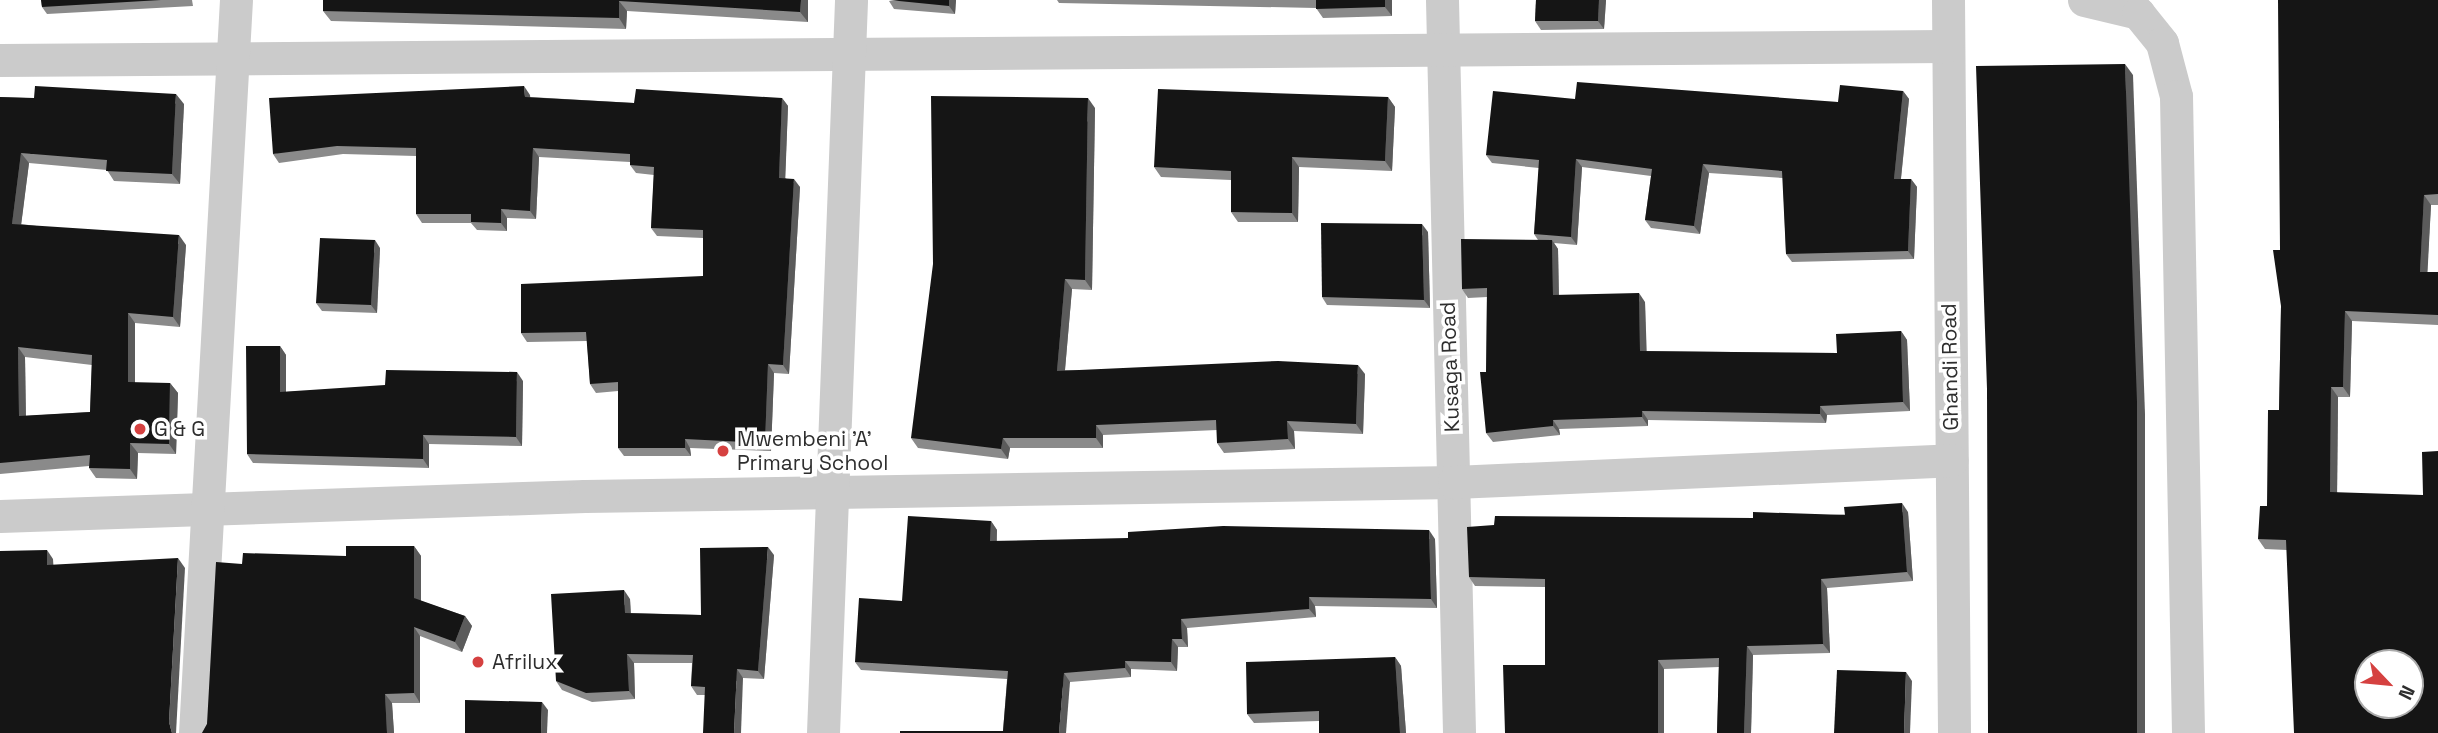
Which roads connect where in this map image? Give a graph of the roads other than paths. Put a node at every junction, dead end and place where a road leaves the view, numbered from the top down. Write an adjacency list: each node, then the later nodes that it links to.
1 (236, 0): 10 (street)
2 (851, 0): 7 (street)
3 (1442, 0): 8 (street, Kusaga Road)
4 (1948, 0): 6 (street, Ghandi Road)
5 (2084, 0): 20 (street)
6 (1947, 46): 8 (street); 11 (street, Ghandi Road)
7 (849, 52): 8 (street); 10 (street); 13 (street)
8 (1443, 52): 12 (street, Kusaga Road)
9 (0, 60): 10 (street)
10 (233, 61): 14 (street)
11 (1952, 460): 12 (street); 19 (street, Ghandi Road)
12 (1454, 482): 13 (street); 18 (street, Kusaga Road)
13 (833, 490): 14 (street); 17 (street)
14 (207, 509): 15 (street); 16 (street)
15 (0, 516)
16 (195, 733)
17 (822, 733)
18 (1459, 733)
19 (1954, 733)
20 (2188, 733)

